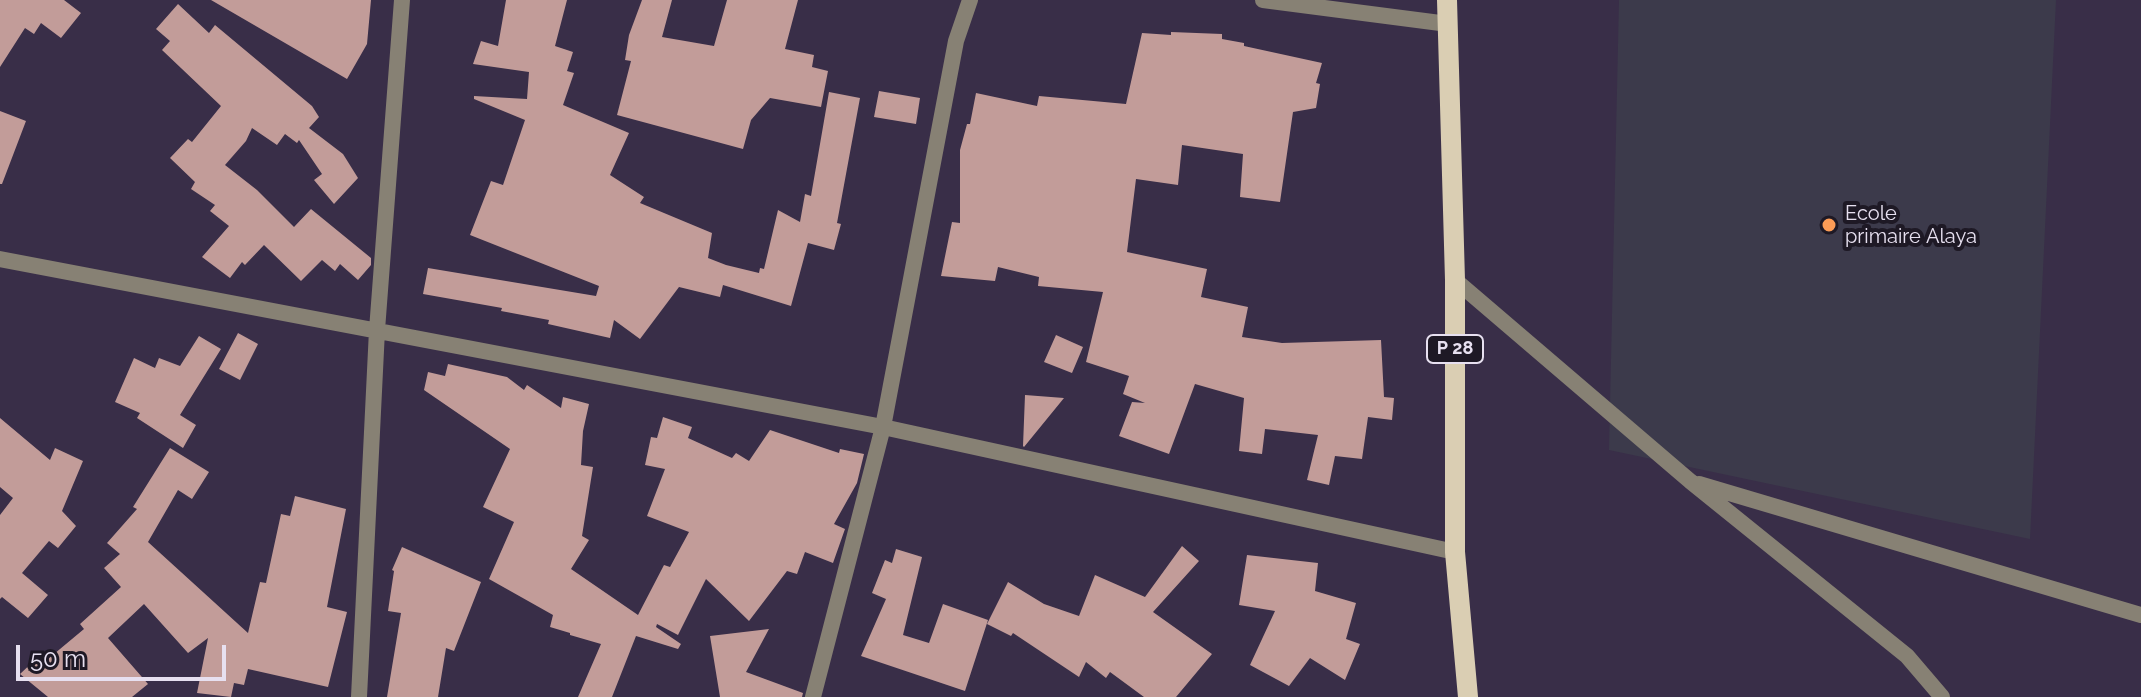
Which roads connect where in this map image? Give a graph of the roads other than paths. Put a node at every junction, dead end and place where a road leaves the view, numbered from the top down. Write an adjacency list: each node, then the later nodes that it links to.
1 (402, 0): 8 (street)
2 (970, 0): 9 (street)
3 (1263, 0): 5 (street)
4 (1447, 0): 5 (main road, P 28)
5 (1448, 24): 7 (main road, P 28)
6 (0, 259): 8 (street)
7 (1455, 280): 10 (street); 11 (main road, P 28)
8 (377, 330): 9 (street); 13 (street)
9 (883, 427): 11 (street); 14 (street)
10 (1690, 481): 12 (street); 16 (street)
11 (1455, 552): 15 (main road, P 28)
12 (2141, 615)
13 (359, 697)
14 (813, 697)
15 (1468, 697)
16 (1942, 697)

